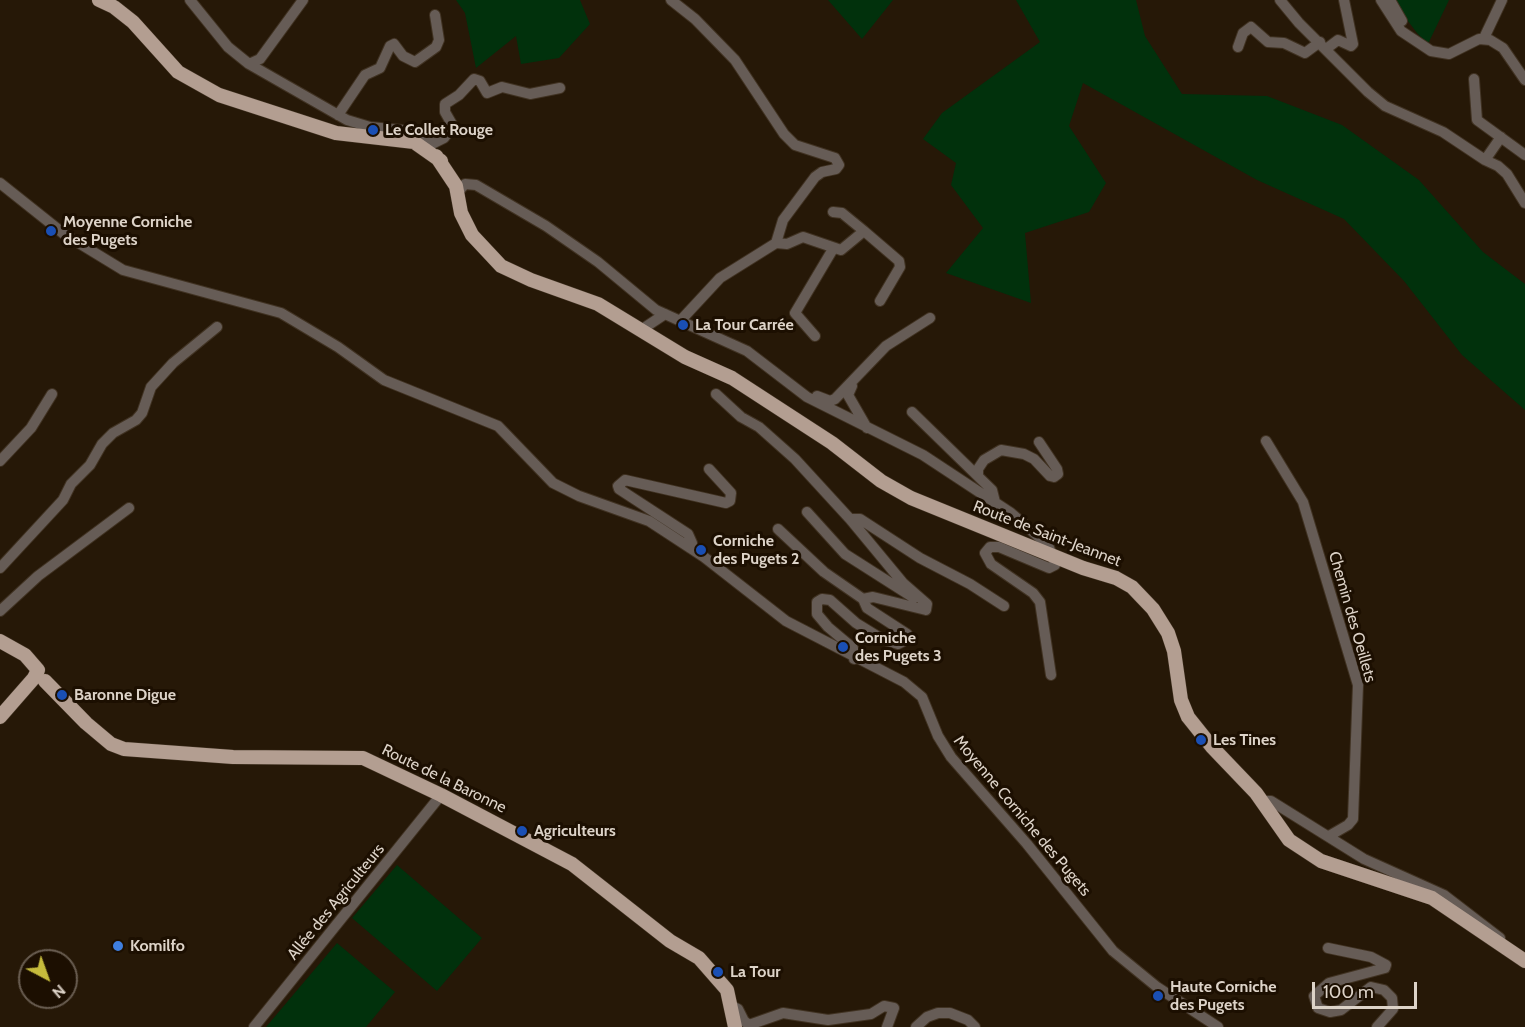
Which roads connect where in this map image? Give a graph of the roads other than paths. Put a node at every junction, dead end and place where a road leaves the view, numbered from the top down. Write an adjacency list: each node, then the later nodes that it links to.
1 (99, 0): 20 (main road)
2 (190, 0): 15 (street)
3 (303, 0): 15 (street)
4 (671, 0): 29 (street)
5 (1280, 0): 13 (street)
6 (1344, 0): 13 (street)
7 (1381, 0): 11 (street)
8 (1390, 0): 11 (street)
9 (1502, 0): 12 (street)
10 (435, 15): 19 (street)
11 (1410, 37): 12 (street)
12 (1484, 38): 17 (street)
13 (1323, 46): 14 (street); 23 (street)
14 (1238, 47)
15 (249, 64): 19 (street)
16 (1474, 79): 21 (street)
17 (1525, 80)
18 (560, 88): 20 (street)
19 (338, 115): 20 (street)
20 (408, 137): 25 (main road)
21 (1501, 137): 22 (street); 23 (street)
22 (1525, 155)
23 (1485, 160): 26 (street)
24 (0, 183): 54 (street, Moyenne Corniche des Pugets)
25 (461, 189): 32 (street); 36 (main road, Route de Saint-Jeannet)
26 (1525, 203)
27 (833, 212): 28 (street)
28 (864, 231): 30 (street); 31 (street)
29 (776, 243): 30 (street); 34 (street)
30 (833, 249): 37 (street)
31 (880, 301)
32 (665, 314): 34 (street); 36 (street)
33 (930, 318): 41 (street)
34 (681, 320): 41 (street)
35 (217, 327): 56 (street)
36 (641, 330): 55 (main road, Route de Saint-Jeannet)
37 (815, 336)
38 (893, 350): 43 (street)
39 (52, 394): 46 (street)
40 (716, 394): 52 (street)
41 (807, 397): 43 (street)
42 (912, 412): 48 (street)
43 (867, 428): 49 (street)
44 (1266, 441): 68 (street, Chemin des Oeillets)
45 (1040, 442): 48 (street)
46 (0, 460)
47 (709, 469): 54 (street)
48 (978, 475): 49 (street)
49 (995, 502): 55 (street)
50 (129, 508): 60 (street)
51 (807, 512): 58 (street)
52 (850, 519): 58 (street); 59 (street)
53 (778, 529): 57 (street)
54 (690, 548): 62 (street, Moyenne Corniche des Pugets)
55 (1055, 556): 63 (street); 67 (main road, Route de Saint-Jeannet)
56 (0, 568)
57 (863, 599): 58 (street); 62 (street)
58 (923, 600)
59 (1004, 606)
60 (0, 611)
61 (0, 641): 64 (main road, Route de la Baronne)
62 (854, 658): 78 (street, Moyenne Corniche des Pugets)
63 (1051, 675)
64 (39, 678): 65 (main road); 66 (main road, Route de la Baronne)
65 (0, 717)
66 (441, 795): 72 (main road, Route de la Baronne); 73 (street, Allée des Agriculteurs)
67 (1261, 801): 68 (street); 70 (main road, Route de Saint-Jeannet)
68 (1329, 836): 70 (street)
69 (1328, 948): 79 (street)
70 (1506, 950): 71 (main road, Route de Saint-Jeannet)
71 (1525, 961)
72 (732, 1006): 74 (main road, Route de la Baronne); 75 (street)
73 (254, 1027)
74 (735, 1027)
75 (887, 1027)
76 (916, 1027): 77 (street)
77 (975, 1027)
78 (1218, 1027)
79 (1377, 1027)

